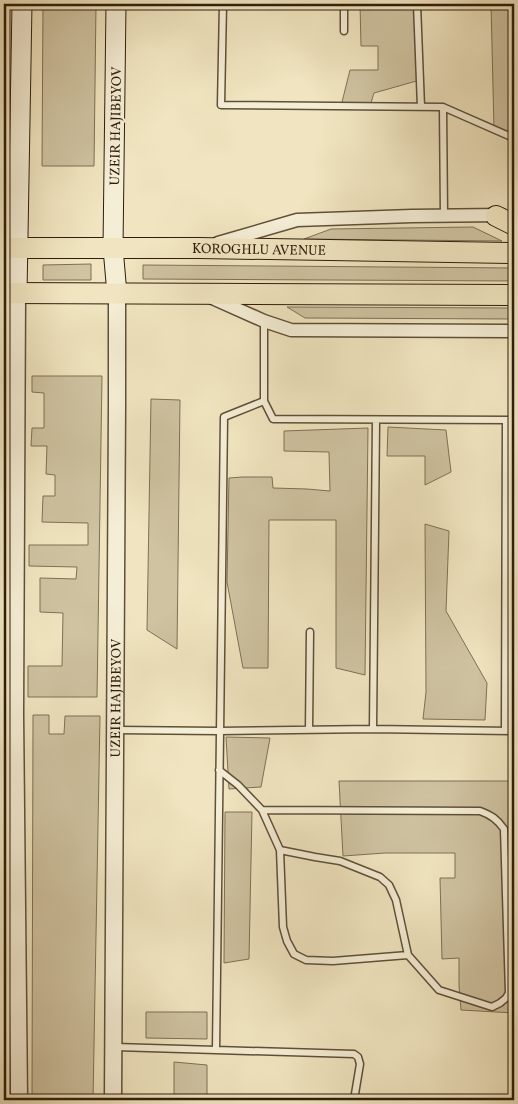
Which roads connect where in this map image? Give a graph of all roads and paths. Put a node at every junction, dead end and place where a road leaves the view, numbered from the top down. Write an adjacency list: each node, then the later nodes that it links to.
1 (22, 4): 13 (main road)
2 (116, 4): 14 (main road, UZEIR HAJIBEYOV)
3 (223, 4): 7 (lane)
4 (344, 4): 6 (lane)
5 (417, 4): 7 (lane)
6 (344, 31)
7 (421, 107): 8 (lane)
8 (443, 107): 9 (lane); 11 (lane)
9 (514, 136)
10 (505, 215): 11 (street); 12 (main road)
11 (444, 216): 15 (street)
12 (514, 225)
13 (11, 248): 14 (main road, KOROGHLU AVENUE); 17 (main road)
14 (113, 248): 15 (main road, KOROGHLU AVENUE); 18 (main road, UZEIR HAJIBEYOV)
15 (198, 248): 16 (main road, KOROGHLU AVENUE)
16 (514, 253)
17 (11, 294): 18 (main road); 40 (street)
18 (117, 294): 19 (main road); 29 (street, UZEIR HAJIBEYOV)
19 (203, 294): 20 (main road); 21 (street)
20 (514, 295)
21 (264, 321): 22 (street); 23 (lane)
22 (514, 331)
23 (264, 401): 24 (lane); 31 (lane)
24 (376, 420): 25 (lane); 28 (lane)
25 (506, 420): 26 (lane); 32 (lane)
26 (514, 420)
27 (310, 632): 30 (lane)
28 (373, 729): 30 (lane); 32 (lane)
29 (115, 730): 31 (lane); 38 (street, UZEIR HAJIBEYOV)
30 (309, 730): 31 (lane)
31 (219, 731): 34 (lane)
32 (505, 731): 33 (lane)
33 (514, 731)
34 (219, 770): 35 (lane); 39 (lane)
35 (262, 810): 36 (lane); 37 (lane)
36 (280, 850): 37 (lane); 37 (lane)
37 (408, 955)
38 (113, 1047): 39 (lane); 41 (street, UZEIR HAJIBEYOV)
39 (216, 1050): 42 (lane)
40 (20, 1100)
41 (113, 1100)
42 (354, 1100)

